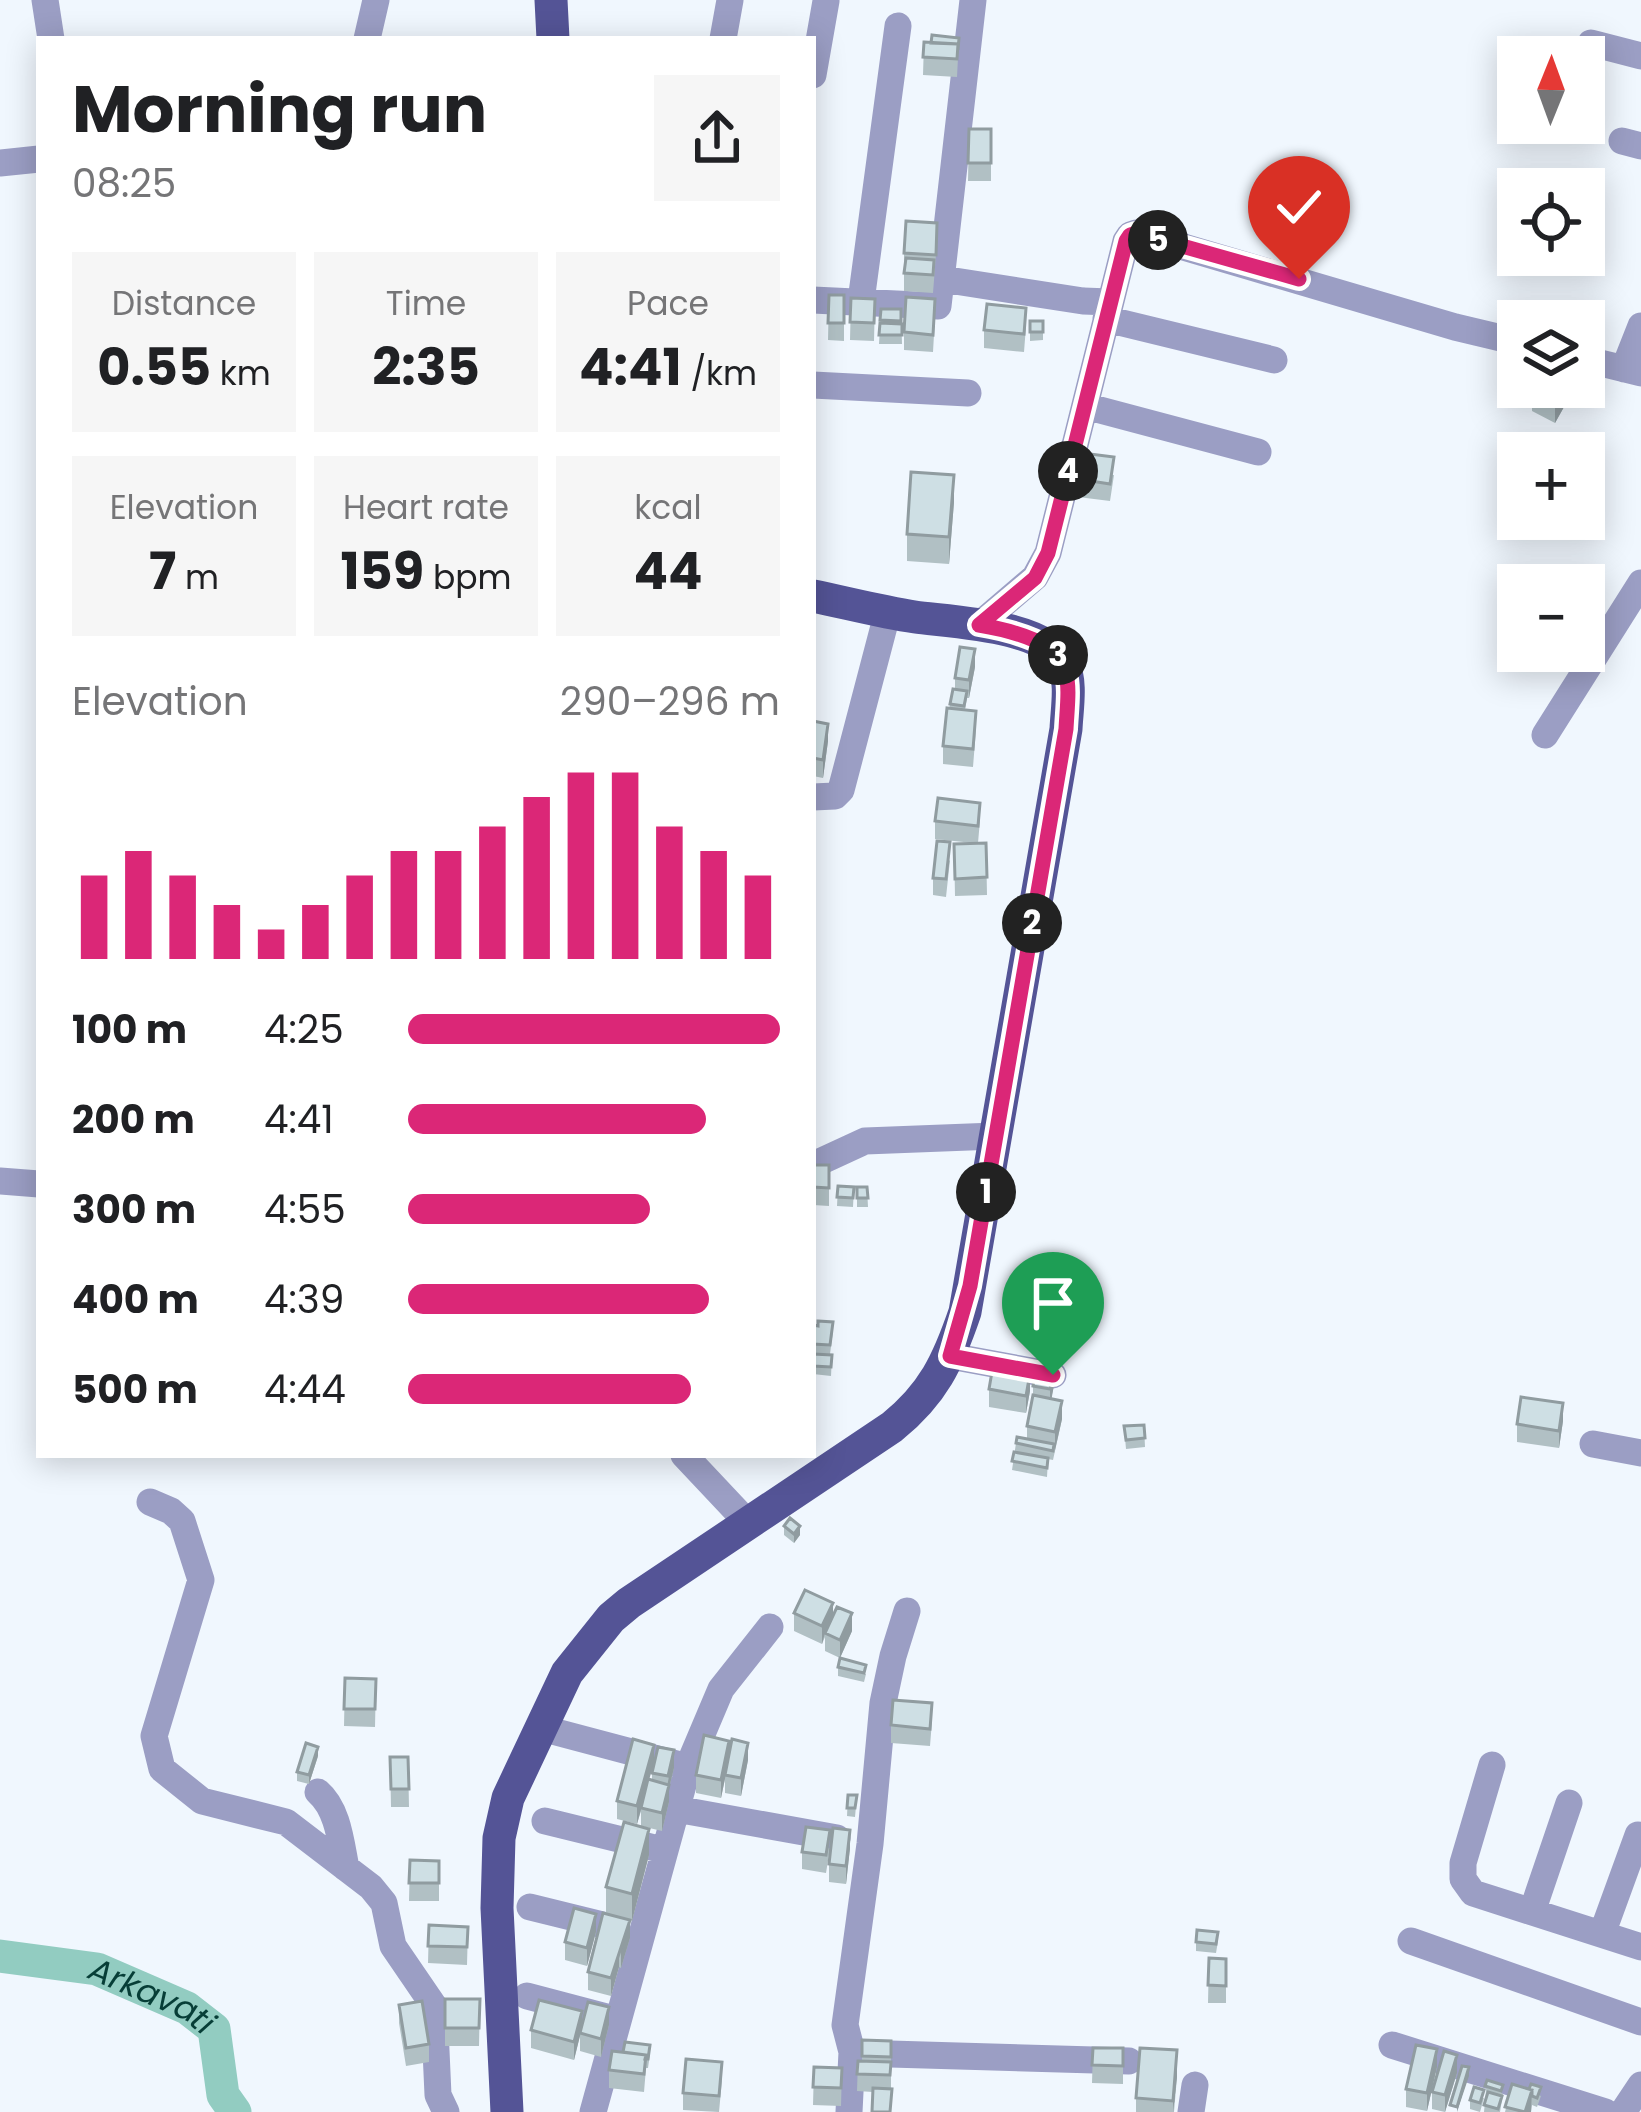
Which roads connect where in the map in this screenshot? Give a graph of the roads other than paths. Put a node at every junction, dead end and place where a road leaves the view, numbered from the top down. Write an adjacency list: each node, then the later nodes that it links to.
1 (45, 0): 8 (street)
2 (376, 0): 9 (street)
3 (551, 0): 10 (main road)
4 (730, 0): 11 (street)
5 (973, 0): 17 (street)
6 (826, 2): 14 (street)
7 (898, 26): 19 (street)
8 (51, 36)
9 (369, 36)
10 (553, 36)
11 (724, 36)
12 (1605, 47): 13 (street)
13 (1641, 56)
14 (816, 58)
15 (36, 159): 16 (street)
16 (0, 163)
17 (942, 279): 19 (street); 20 (street)
18 (816, 300): 19 (street)
19 (861, 301)
20 (1108, 310): 22 (street); 23 (street); 27 (street)
21 (1641, 326): 24 (street)
22 (1497, 337)
23 (1274, 360)
24 (1633, 371)
25 (816, 385): 26 (street)
26 (968, 393)
27 (1084, 406): 28 (street); 32 (street)
28 (1258, 452)
29 (1641, 584): 33 (street)
30 (816, 597): 31 (main road)
31 (888, 611): 32 (main road); 34 (street)
32 (979, 625): 35 (main road)
33 (1545, 735)
34 (816, 797)
35 (995, 1136): 36 (street); 39 (main road)
36 (816, 1164)
37 (0, 1181): 38 (street)
38 (36, 1184)
39 (950, 1356): 40 (street); 45 (main road)
40 (1053, 1375)
41 (1593, 1444): 42 (street)
42 (1641, 1453)
43 (687, 1458): 45 (street)
44 (150, 1502): 58 (street)
45 (748, 1523): 48 (main road)
46 (907, 1611): 56 (street)
47 (770, 1627): 50 (street)
48 (541, 1728): 50 (street); 73 (main road)
49 (1492, 1765): 60 (street)
50 (688, 1767): 53 (street)
51 (318, 1792): 58 (street)
52 (1569, 1803): 60 (street)
53 (676, 1809): 56 (street); 57 (street)
54 (545, 1821): 57 (street)
55 (1638, 1835): 62 (street)
56 (870, 1844): 69 (street)
57 (665, 1851): 61 (street)
58 (346, 1868): 72 (street)
59 (530, 1907): 61 (street)
60 (1532, 1912): 62 (street)
61 (642, 1934): 66 (street)
62 (1602, 1934): 64 (street)
63 (1412, 1941): 67 (street)
64 (1641, 1947)
65 (527, 1996): 66 (street)
66 (618, 2020): 74 (street)
67 (1641, 2022)
68 (1392, 2044): 76 (street)
69 (852, 2052): 70 (street); 75 (street)
70 (1129, 2061)
71 (1641, 2085): 77 (street)
72 (446, 2112)
73 (507, 2112)
74 (593, 2112)
75 (850, 2112)
76 (1605, 2112)
77 (1623, 2112)

